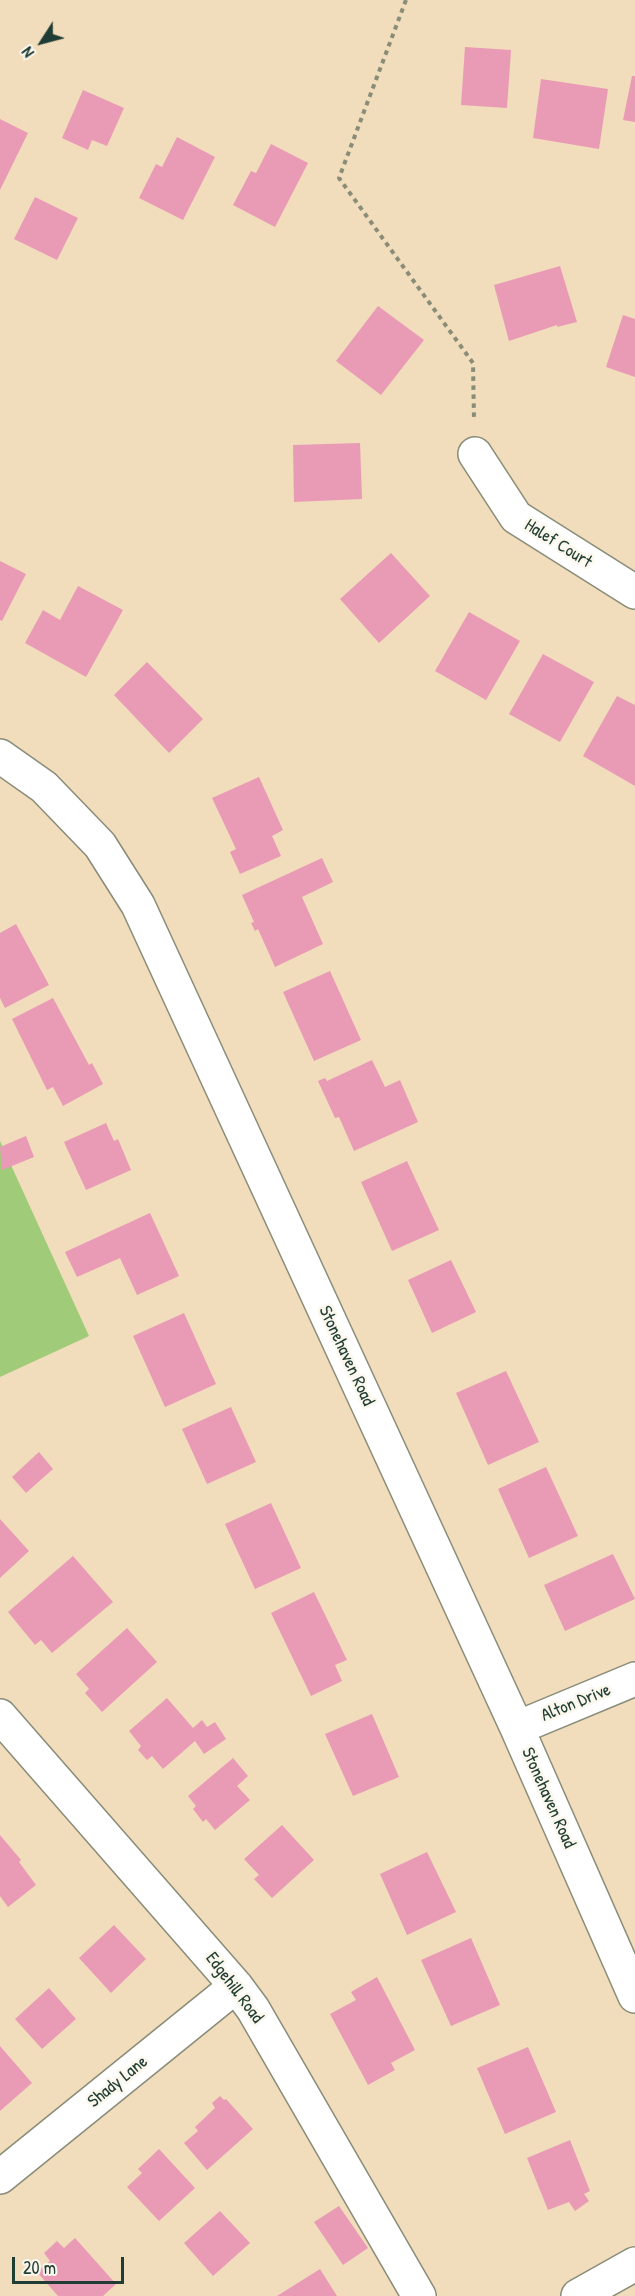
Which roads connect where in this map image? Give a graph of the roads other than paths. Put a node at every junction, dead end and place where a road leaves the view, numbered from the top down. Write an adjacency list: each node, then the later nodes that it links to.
1 (475, 454): 2 (street, Halef Court)
2 (635, 592)
3 (0, 756): 6 (street, Stonehaven Road)
4 (635, 1679): 6 (street, Alton Drive)
5 (0, 1716): 7 (street, Edgehill Road)
6 (517, 1728): 8 (street, Stonehaven Road)
7 (236, 1986): 9 (street, Shady Lane); 11 (street, Edgehill Road)
8 (635, 1996)
9 (0, 2178)
10 (635, 2264): 12 (street)
11 (419, 2296)
12 (578, 2296)

